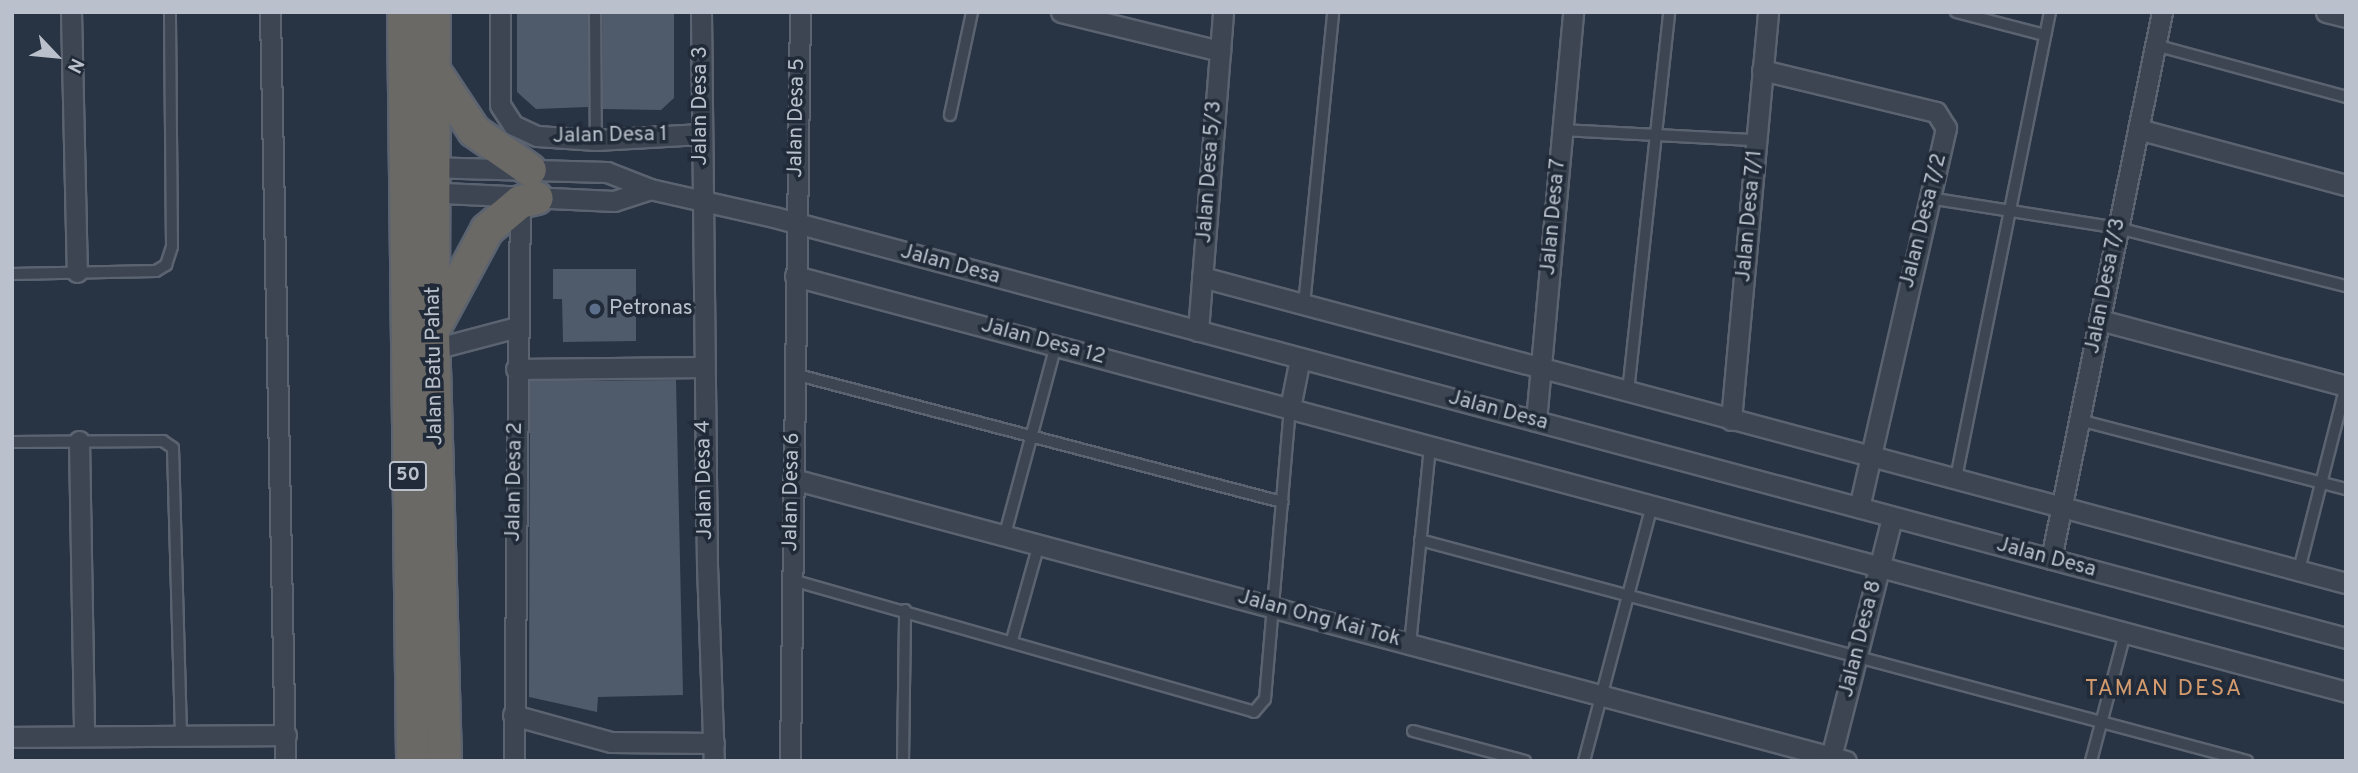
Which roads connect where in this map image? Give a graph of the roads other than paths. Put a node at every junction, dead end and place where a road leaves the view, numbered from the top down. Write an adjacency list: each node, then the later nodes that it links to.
1 (71, 12): 44 (street)
2 (170, 12): 44 (lane)
3 (270, 12): 103 (street)
4 (404, 12): 35 (highway, Jalan Batu Pahat / 50)
5 (434, 12): 26 (highway, Jalan Batu Pahat / 50)
6 (500, 12): 34 (street, Jalan Desa 1)
7 (595, 12): 34 (lane)
8 (701, 12): 31 (street, Jalan Desa 3)
9 (800, 12): 42 (street, Jalan Desa 5)
10 (972, 12): 28 (lane)
11 (1061, 12): 24 (street)
12 (1223, 12): 24 (street, Jalan Desa 5/3)
13 (1333, 12): 49 (lane)
14 (1573, 12): 30 (street, Jalan Desa 7)
15 (1669, 12): 32 (lane)
16 (1768, 12): 25 (street, Jalan Desa 7/1)
17 (1956, 12): 22 (lane)
18 (2050, 12): 22 (lane)
19 (2162, 12): 23 (street, Jalan Desa 7/3)
20 (2326, 12): 21 (street)
21 (2346, 17)
22 (2045, 35): 41 (lane)
23 (2155, 45): 27 (lane); 29 (street, Jalan Desa 7/3)
24 (1220, 51): 47 (street, Jalan Desa 5/3)
25 (1762, 69): 33 (street, Jalan Desa 7/1); 39 (street, Jalan Desa 7/2)
26 (434, 71): 35 (highway, Jalan Batu Pahat / 50); 38 (highway)
27 (2346, 97)
28 (950, 116)
29 (2138, 129): 36 (street); 43 (street, Jalan Desa 7/3)
30 (1562, 130): 32 (lane); 57 (street, Jalan Desa 7)
31 (701, 134): 34 (street, Jalan Desa 1); 40 (street, Jalan Desa 3)
32 (1658, 135): 33 (lane); 61 (lane)
33 (1756, 139): 63 (street, Jalan Desa 7/1)
34 (596, 140)
35 (419, 180): 38 (street, Jalan Desa); 38 (street, Jalan Desa); 53 (highway, Jalan Batu Pahat / 50); 108 (highway, Jalan Batu Pahat / 50)
36 (2346, 185)
37 (650, 188): 38 (street, Jalan Desa); 38 (street, Jalan Desa); 40 (street, Jalan Desa)
38 (529, 190): 51 (street, Jalan Desa 2); 53 (highway)
39 (1928, 198): 41 (lane); 70 (street, Jalan Desa 7/2)
40 (709, 201): 42 (street, Jalan Desa); 56 (street, Jalan Desa 4)
41 (2010, 211): 43 (lane); 71 (lane)
42 (795, 223): 46 (street, Jalan Desa 6); 52 (street, Jalan Desa)
43 (2118, 228): 48 (lane); 50 (street, Jalan Desa 7/3)
44 (78, 272): 45 (lane)
45 (12, 274)
46 (795, 276): 54 (street, Jalan Desa 12); 59 (street, Jalan Desa 6)
47 (1202, 277): 49 (street); 52 (street, Jalan Desa 5/3)
48 (2346, 286)
49 (1304, 305): 57 (street)
50 (2100, 320): 60 (street); 64 (street, Jalan Desa 7/3)
51 (517, 327): 53 (street); 58 (street, Jalan Desa 2)
52 (1198, 331): 55 (street, Jalan Desa)
53 (434, 340): 109 (highway, Jalan Batu Pahat / 50)
54 (1056, 345): 62 (street, Jalan Desa 12); 66 (lane)
55 (1300, 358): 62 (street); 65 (street, Jalan Desa)
56 (704, 367): 58 (street); 105 (street, Jalan Desa 4)
57 (1540, 367): 61 (street); 65 (street, Jalan Desa 7)
58 (516, 369): 98 (street, Jalan Desa 2)
59 (794, 374): 66 (lane); 72 (street, Jalan Desa 6)
60 (2346, 386): 73 (lane)
61 (1629, 392): 63 (street)
62 (1290, 408): 69 (street); 75 (lane)
63 (1731, 420): 70 (street)
64 (2079, 420): 73 (lane); 77 (street, Jalan Desa 7/3)
65 (1536, 421): 78 (street, Jalan Desa)
66 (1032, 436): 75 (lane); 80 (lane)
67 (79, 441): 68 (lane); 101 (lane); 102 (street)
68 (12, 442)
69 (1430, 446): 76 (street); 81 (lane)
70 (1869, 457): 71 (street); 78 (street, Jalan Desa 7/2)
71 (1956, 478): 77 (street)
72 (793, 479): 80 (street, Jalan Ong Kai Tok); 86 (street, Jalan Desa 6)
73 (2321, 483): 74 (lane); 85 (lane)
74 (2346, 489)
75 (1282, 502): 89 (lane)
76 (1652, 506): 84 (street); 88 (lane)
77 (2062, 506): 83 (street, Jalan Desa 7/3); 85 (street)
78 (1858, 507): 79 (street, Jalan Desa)
79 (1892, 517): 83 (street, Jalan Desa); 84 (street, Jalan Desa 8)
80 (1005, 534): 82 (street, Jalan Ong Kai Tok)
81 (1420, 540): 88 (lane); 94 (lane)
82 (1039, 544): 89 (street, Jalan Ong Kai Tok); 93 (lane)
83 (2051, 559): 92 (street, Jalan Desa)
84 (1879, 567): 91 (street); 95 (street, Jalan Desa 8)
85 (2299, 570): 87 (street)
86 (792, 580): 90 (lane); 111 (street, Jalan Desa 6)
87 (2346, 583)
88 (1629, 596): 95 (lane); 97 (lane)
89 (1272, 606): 93 (lane); 94 (street, Jalan Ong Kai Tok)
90 (905, 610): 93 (lane); 112 (lane)
91 (2125, 633): 96 (street); 99 (lane)
92 (2346, 638)
93 (1012, 640)
94 (1410, 644): 97 (street, Jalan Ong Kai Tok)
95 (1857, 656): 99 (lane); 106 (street, Jalan Desa 8)
96 (2346, 692)
97 (1602, 695): 106 (street, Jalan Ong Kai Tok); 114 (lane)
98 (513, 715): 105 (street); 110 (street, Jalan Desa 2)
99 (2101, 722): 115 (lane); 116 (lane)
100 (1413, 731): 113 (lane)
101 (181, 734): 102 (street); 103 (street)
102 (84, 735): 104 (street)
103 (286, 735): 107 (street)
104 (12, 737)
105 (714, 752)
106 (1836, 759)
107 (285, 761)
108 (413, 761)
109 (445, 761)
110 (514, 761)
111 (790, 761)
112 (903, 761)
113 (1525, 761)
114 (1584, 761)
115 (2091, 761)
116 (2248, 761)

